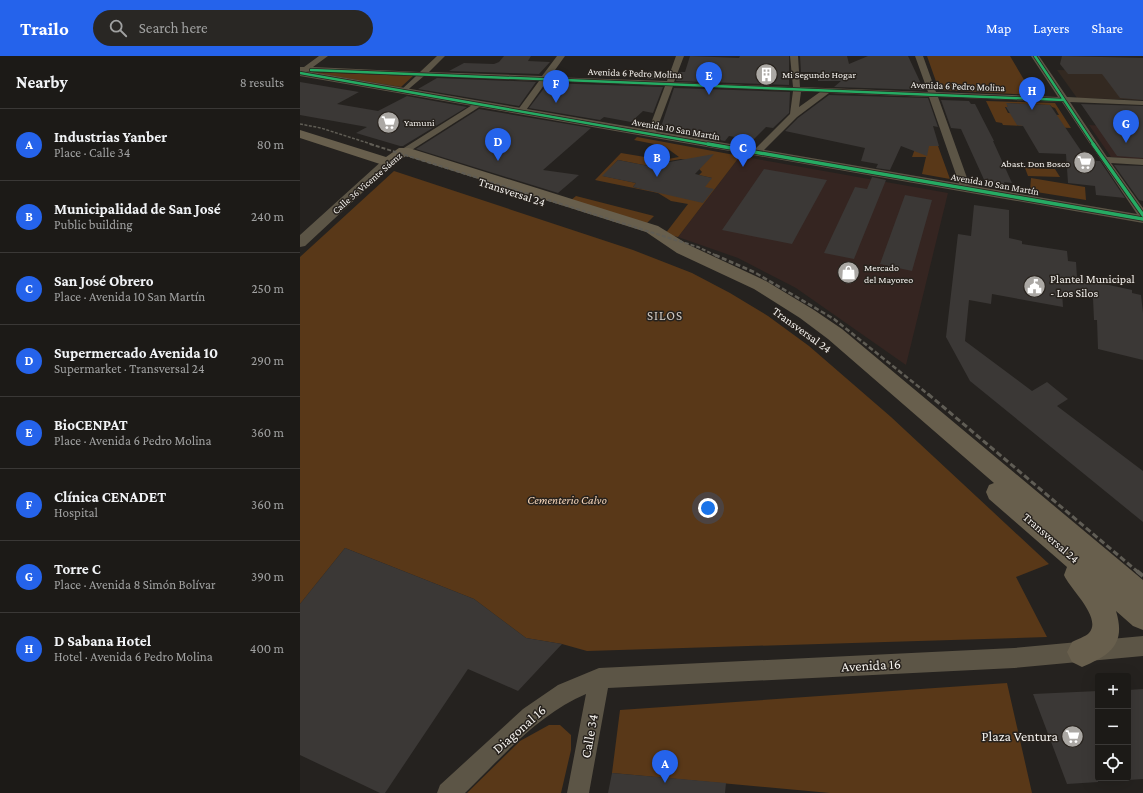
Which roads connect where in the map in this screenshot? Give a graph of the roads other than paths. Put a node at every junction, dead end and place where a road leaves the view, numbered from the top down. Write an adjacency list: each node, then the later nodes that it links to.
1 (324, 56): 8 (street)
2 (441, 56): 9 (street)
3 (562, 56): 10 (street)
4 (680, 56): 11 (street)
5 (794, 56): 12 (street)
6 (918, 56): 15 (street)
7 (1035, 56): 16 (street)
8 (302, 71): 9 (street, Avenida 6 Pedro Molina); 14 (street, Avenida 10 San Martín)
9 (422, 74): 10 (street, Avenida 6 Pedro Molina); 14 (street)
10 (546, 79): 11 (street, Avenida 6 Pedro Molina); 19 (street)
11 (670, 83): 12 (street, Avenida 6 Pedro Molina); 22 (street)
12 (797, 88): 13 (street, Avenida 6 Pedro Molina); 20 (street)
13 (828, 90): 15 (street, Avenida 6 Pedro Molina); 20 (street)
14 (404, 91): 18 (street, Avenida 10 San Martín)
15 (932, 94): 16 (street, Avenida 6 Pedro Molina); 27 (street)
16 (1064, 100): 17 (street, Avenida 6 Pedro Molina); 25 (street)
17 (1143, 103)
18 (480, 104): 19 (street, Avenida 10 San Martín); 24 (street, Calle 36 Vicente Sáenz)
19 (521, 111): 22 (street, Avenida 10 San Martín)
20 (794, 115): 23 (street)
21 (300, 134): 24 (main road, Transversal 24)
22 (651, 134): 23 (street, Avenida 10 San Martín)
23 (757, 152): 27 (street, Avenida 10 San Martín)
24 (396, 156): 30 (street, Calle 36 Vicente Sáenz); 31 (main road, Transversal 24)
25 (1104, 160): 26 (street); 28 (street)
26 (1143, 162)
27 (966, 189): 29 (street, Avenida 10 San Martín)
28 (1143, 215)
29 (1143, 219)
30 (300, 243)
31 (897, 394): 32 (main road, Transversal 24); 33 (main road, Transversal 24)
32 (1046, 534): 34 (main road, Transversal 24); 36 (main road)
33 (1143, 597)
34 (1143, 616)
35 (1143, 646): 36 (street, Avenida 16)
36 (1082, 652): 37 (street, Avenida 16)
37 (599, 678): 38 (street, Diagonal 16); 39 (street, Calle 34)
38 (448, 793)
39 (578, 793)

